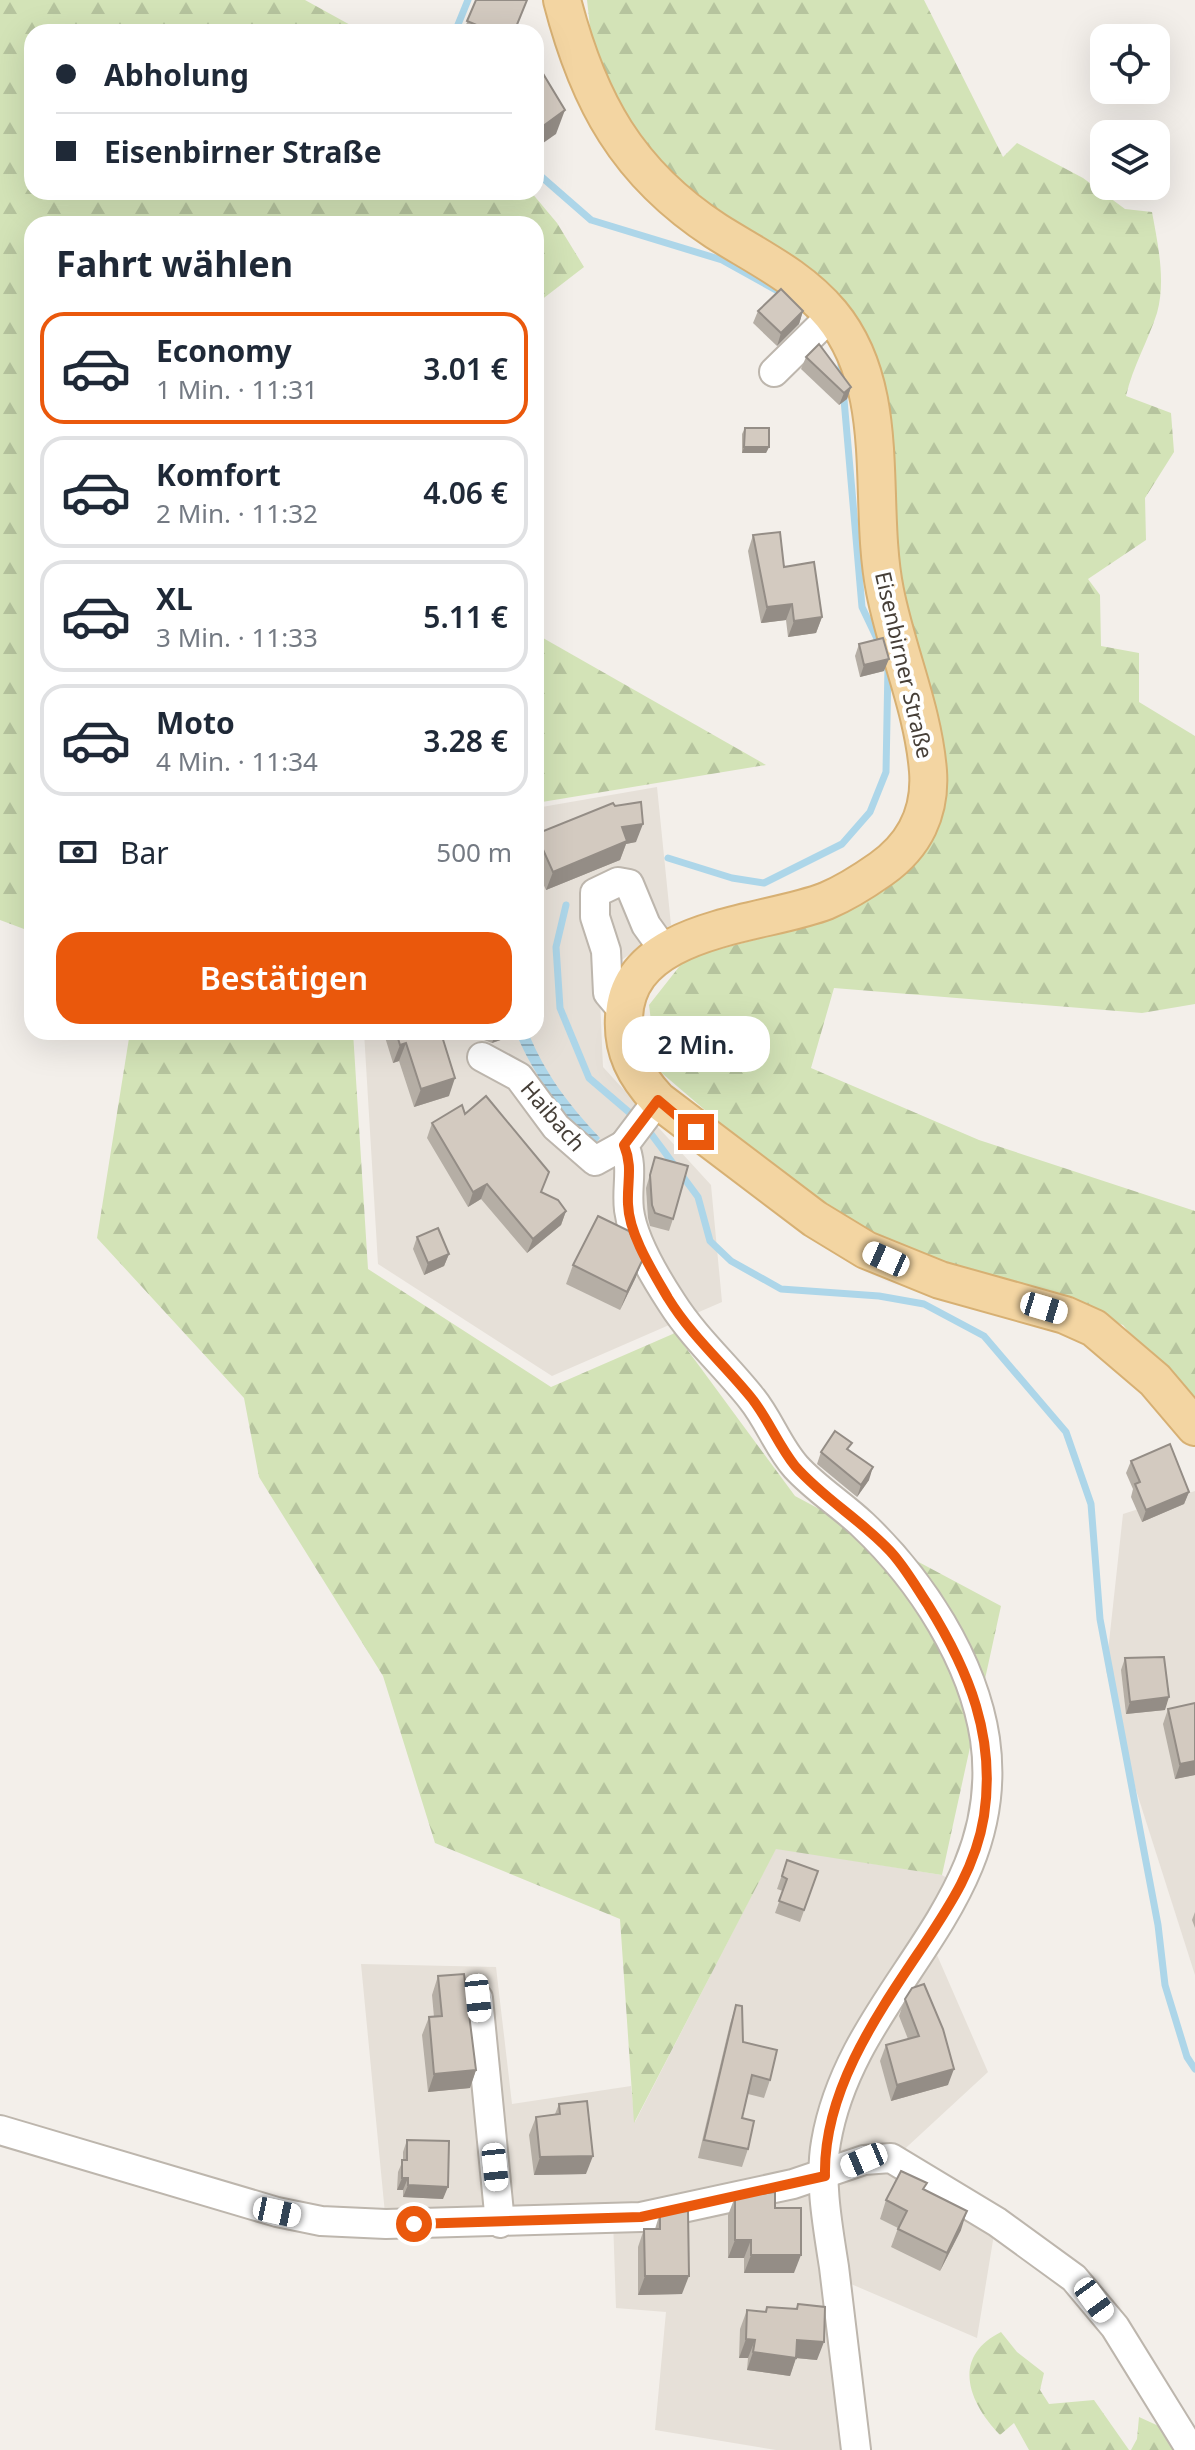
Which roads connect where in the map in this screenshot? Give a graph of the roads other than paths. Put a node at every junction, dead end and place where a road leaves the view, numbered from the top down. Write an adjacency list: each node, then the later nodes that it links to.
1 (562, 0): 2 (main road, Eisenbirner Straße)
2 (832, 315): 3 (street); 4 (main road, Eisenbirner Straße)
3 (774, 372)
4 (655, 938): 5 (street); 5 (street); 6 (main road, Eisenbirner Straße)
5 (606, 951): 6 (street)
6 (624, 1012): 8 (main road, Eisenbirner Straße)
7 (482, 1057): 8 (street, Haibach)
8 (639, 1124): 9 (main road, Eisenbirner Straße); 12 (street)
9 (1195, 1427)
10 (478, 1998): 13 (street)
11 (0, 2130): 13 (street)
12 (825, 2176): 13 (street); 14 (street); 15 (street)
13 (500, 2223)
14 (856, 2450)
15 (1191, 2450)

